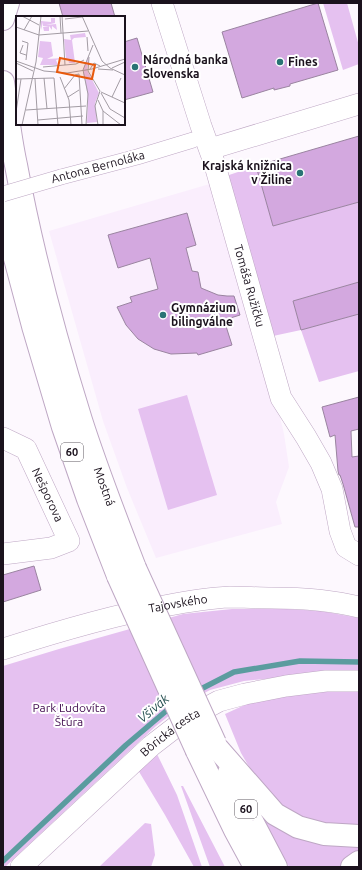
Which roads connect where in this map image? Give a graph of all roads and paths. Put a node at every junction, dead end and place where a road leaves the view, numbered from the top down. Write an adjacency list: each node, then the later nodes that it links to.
1 (8, 3): 3 (main road)
2 (162, 3): 6 (street, Tomáša Ružičku)
3 (3, 19)
4 (3, 82): 12 (main road, Mostná / 60)
5 (359, 104): 6 (street, Antona Bernoláka)
6 (201, 144): 7 (street, Antona Bernoláka, bridge); 11 (street, Tomáša Ružičku)
7 (3, 194)
8 (3, 204): 12 (main road, Mostná / 60)
9 (3, 438): 10 (street, Nešporova)
10 (3, 554)
11 (359, 555)
12 (126, 572): 16 (main road, Mostná / 60, bridge)
13 (359, 607): 14 (street, Tajovského)
14 (3, 649)
15 (359, 681): 19 (street, Bôrická cesta)
16 (208, 752): 17 (main road); 20 (main road); 21 (main road, Mostná / 60); 22 (main road, Mostná / 60)
17 (359, 836)
18 (359, 862): 23 (main road)
19 (21, 867)
20 (239, 867)
21 (255, 867)
22 (276, 867)
23 (352, 867)

